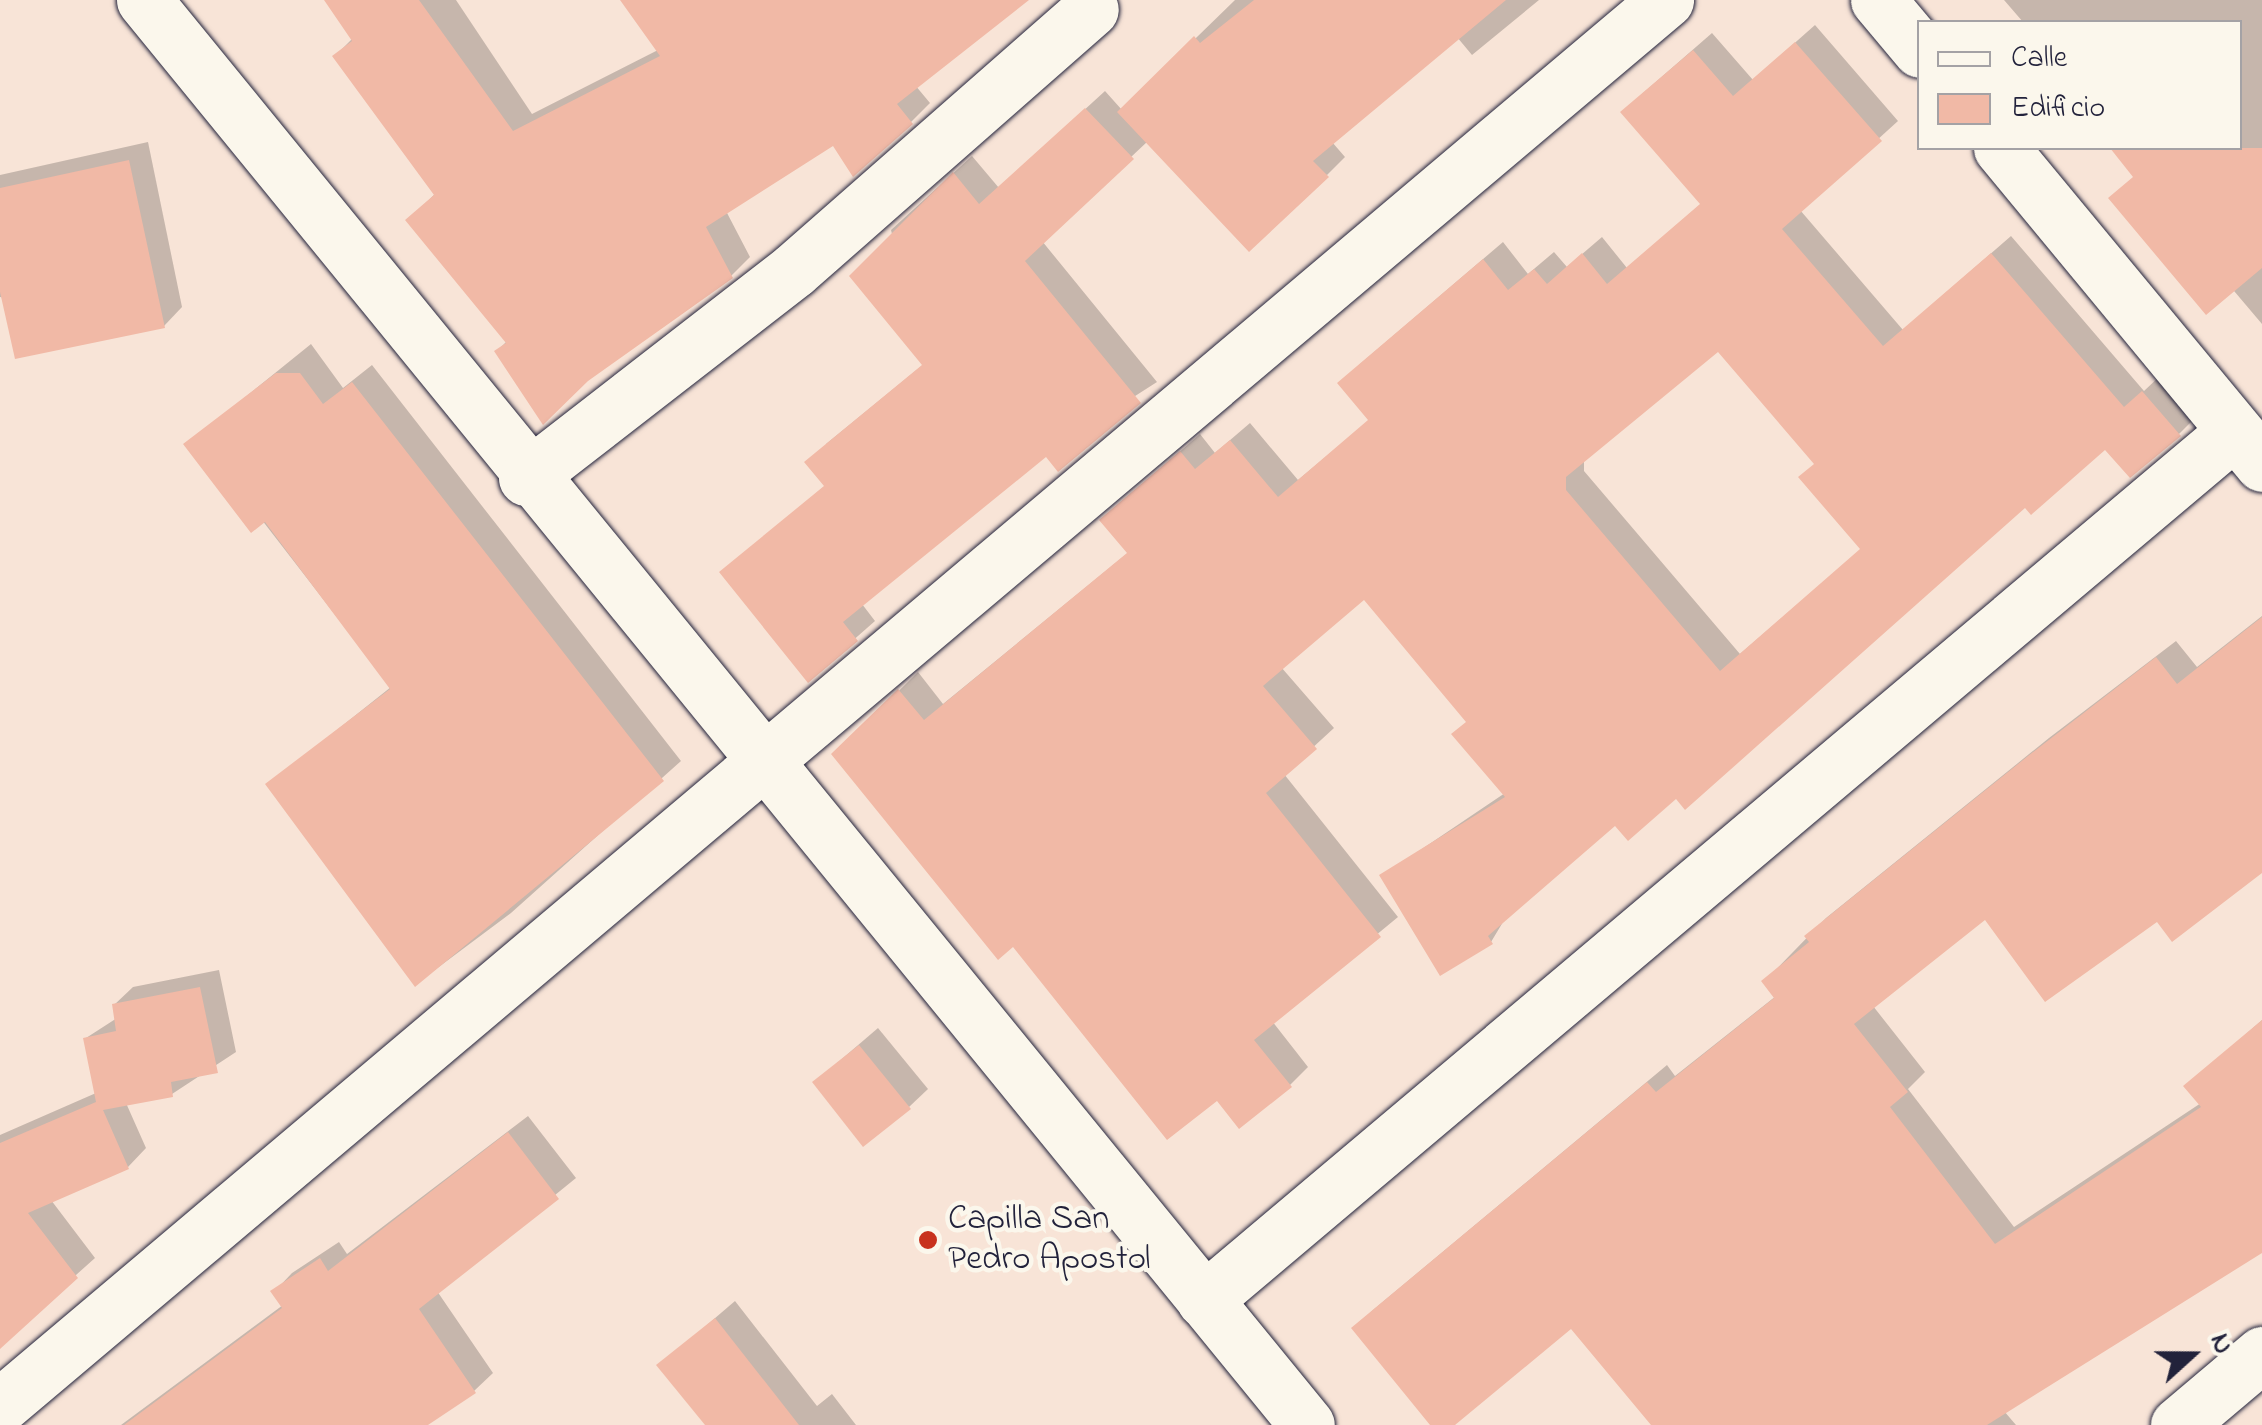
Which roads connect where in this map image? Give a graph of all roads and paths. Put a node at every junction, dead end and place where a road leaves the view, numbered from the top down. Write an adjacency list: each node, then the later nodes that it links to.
1 (144, 0): 8 (street)
2 (1666, 0): 9 (street)
3 (1878, 0): 5 (street)
4 (1091, 8): 8 (street)
5 (1917, 46)
6 (2002, 150): 7 (street)
7 (2249, 447): 10 (street)
8 (526, 478): 9 (street)
9 (759, 760): 10 (street); 12 (street)
10 (1204, 1300): 13 (street)
11 (2262, 1354): 14 (street)
12 (0, 1406)
13 (1308, 1425)
14 (2178, 1425)

